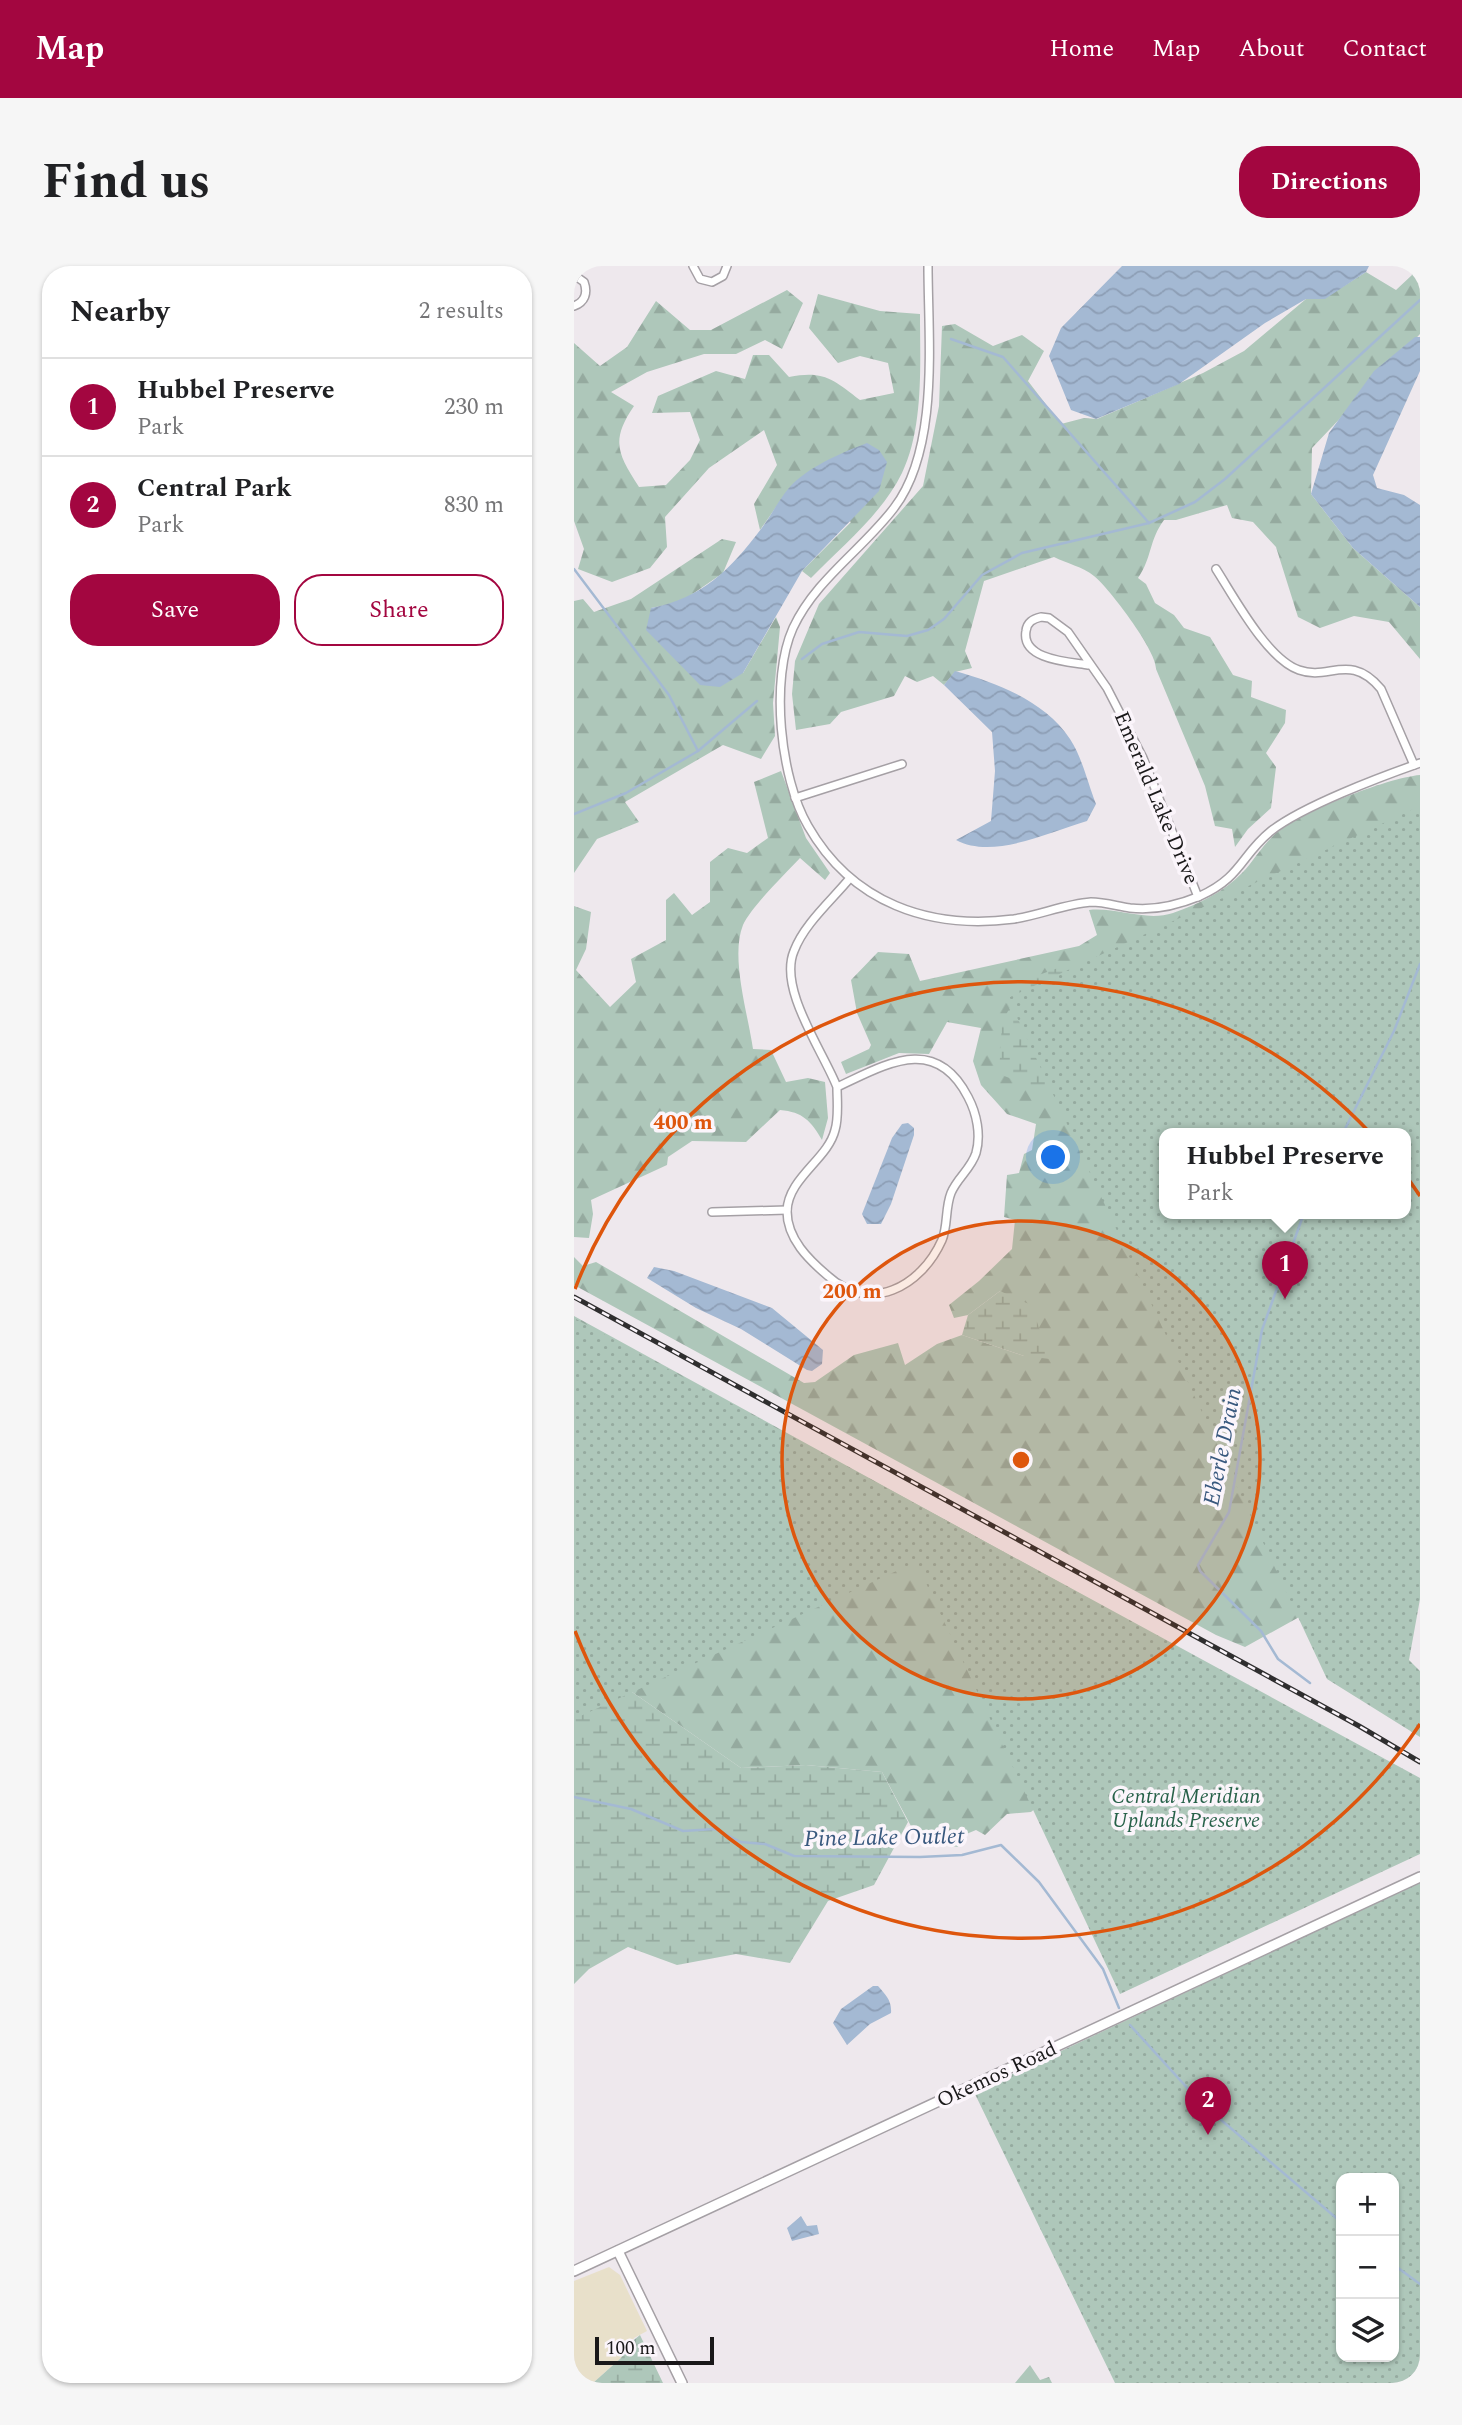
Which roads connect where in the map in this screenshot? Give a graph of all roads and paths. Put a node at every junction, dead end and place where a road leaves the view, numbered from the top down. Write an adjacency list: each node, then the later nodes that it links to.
1 (692, 266): 2 (street)
2 (727, 266)
3 (928, 266): 10 (street)
4 (574, 275): 5 (street)
5 (574, 306)
6 (1216, 569): 9 (street)
7 (1088, 665): 7 (street, Emerald Lake Drive); 12 (street, Emerald Lake Drive)
8 (902, 764): 10 (street)
9 (1417, 764): 12 (street)
10 (795, 798): 11 (street)
11 (850, 878): 12 (street); 13 (street)
12 (1198, 897)
13 (836, 1087): 14 (street); 14 (street)
14 (787, 1210): 15 (street)
15 (712, 1212)
16 (1420, 1877): 17 (street, Okemos Road)
17 (618, 2251): 18 (street, Okemos Road); 19 (street)
18 (574, 2271)
19 (682, 2383)

